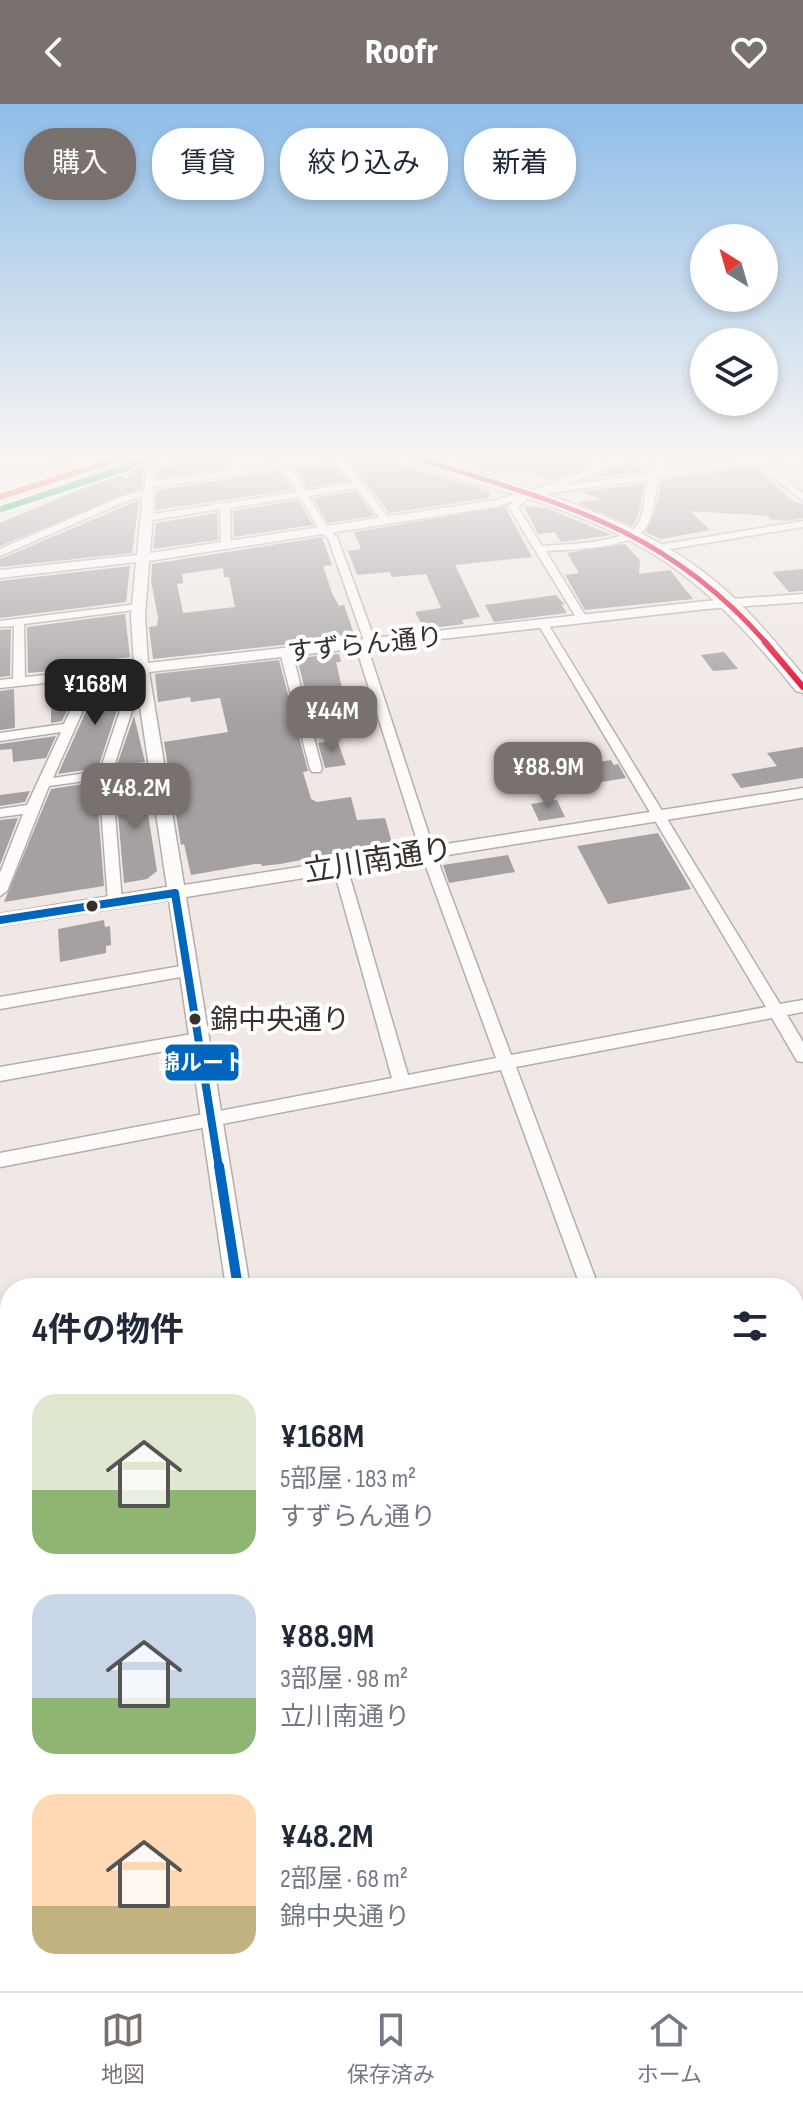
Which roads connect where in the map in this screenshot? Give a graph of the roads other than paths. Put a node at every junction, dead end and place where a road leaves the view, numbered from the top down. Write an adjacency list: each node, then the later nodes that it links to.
1 (144, 545): 10 (street)
2 (226, 545): 10 (street)
3 (335, 545): 19 (street)
4 (538, 545): 9 (street)
5 (577, 545): 9 (street)
6 (653, 545): 8 (main road)
7 (676, 545): 8 (street)
8 (658, 548): 13 (main road)
9 (540, 549): 15 (street)
10 (142, 558): 11 (street); 14 (street)
11 (0, 574)
12 (803, 598): 13 (street, すずらん通り)
13 (730, 603): 15 (street, すずらん通り); 25 (main road)
14 (138, 607): 16 (street); 21 (street)
15 (583, 620): 18 (street, すずらん通り)
16 (19, 622): 17 (street); 23 (street)
17 (0, 624)
18 (543, 624): 19 (street, すずらん通り); 36 (street)
19 (366, 644): 20 (street, すずらん通り); 39 (street)
20 (286, 652): 21 (street, すずらん通り); 30 (street)
21 (141, 666): 22 (street, すずらん通り); 26 (street)
22 (94, 672): 23 (street, すずらん通り); 27 (street)
23 (19, 682): 24 (street, すずらん通り)
24 (0, 684)
25 (803, 687)
26 (147, 703): 29 (street); 31 (street)
27 (69, 727): 28 (street); 32 (street)
28 (0, 737)
29 (157, 767): 31 (street); 42 (street)
30 (316, 769)
31 (105, 774): 32 (street); 43 (street)
32 (43, 783): 34 (street)
33 (803, 793): 36 (street, 立川南通り)
34 (32, 809): 35 (street); 37 (street)
35 (0, 813)
36 (657, 816): 39 (street, 立川南通り); 48 (street)
37 (17, 846): 38 (street); 41 (street)
38 (0, 849)
39 (428, 853): 40 (street, 立川南通り); 51 (street)
40 (340, 867): 42 (street, 立川南通り); 53 (street)
41 (0, 891)
42 (175, 893): 43 (street, 立川南通り); 45 (street)
43 (115, 902): 44 (street, 立川南通り)
44 (0, 920)
45 (187, 971): 46 (street); 49 (street)
46 (0, 1003)
47 (803, 1006): 48 (street)
48 (776, 1011): 50 (street); 51 (street)
49 (198, 1039): 52 (street); 54 (street)
50 (803, 1056)
51 (506, 1065): 53 (street); 57 (street)
52 (0, 1074)
53 (402, 1083): 54 (street)
54 (210, 1120): 55 (street); 56 (street)
55 (0, 1160)
56 (236, 1278)
57 (586, 1278)

